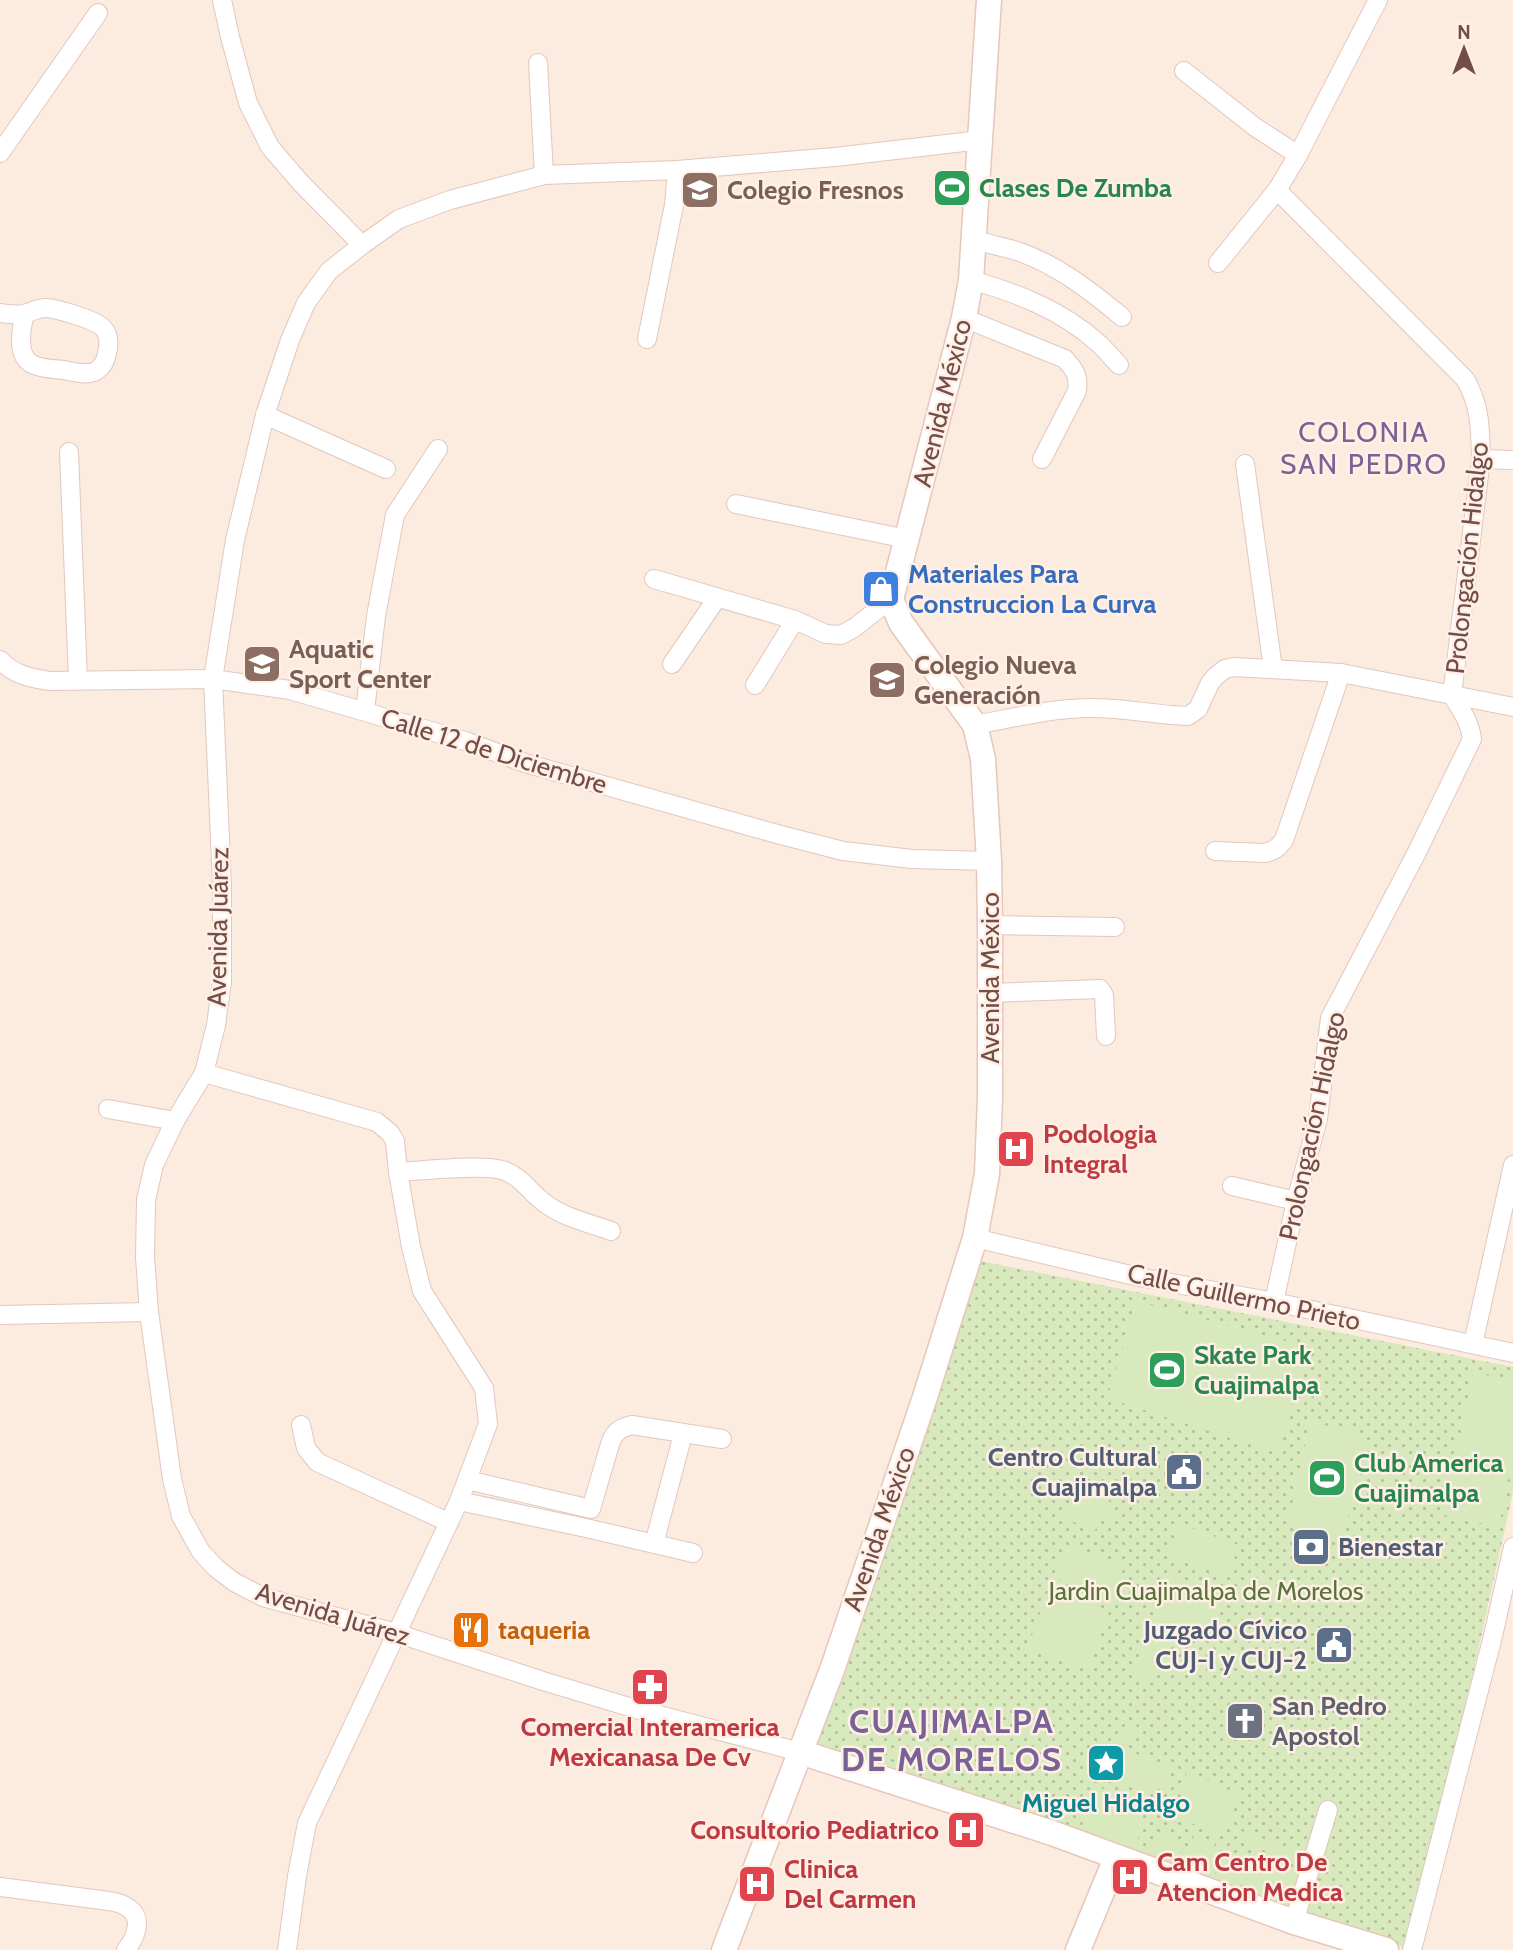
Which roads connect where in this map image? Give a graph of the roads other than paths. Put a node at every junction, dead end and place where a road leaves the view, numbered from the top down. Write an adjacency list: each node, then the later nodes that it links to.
1 (222, 0): 14 (street)
2 (989, 0): 7 (main road, Avenida México)
3 (1378, 0): 9 (street)
4 (98, 13): 8 (street)
5 (538, 63): 11 (street)
6 (1184, 71): 9 (street)
7 (981, 140): 10 (street, Avenida Juárez); 13 (main road, Avenida México)
8 (0, 153)
9 (1298, 155): 12 (street)
10 (677, 170): 11 (street, Avenida Juárez); 21 (street)
11 (544, 175): 14 (street, Avenida Juárez)
12 (1277, 190): 15 (street); 27 (street, Prolongación Hidalgo)
13 (975, 240): 16 (main road, Avenida México); 19 (street)
14 (362, 245): 23 (street, Avenida Juárez)
15 (1218, 263)
16 (971, 280): 20 (main road, Avenida México); 22 (street)
17 (0, 313): 18 (street)
18 (25, 314): 18 (street)
19 (1122, 317)
20 (964, 318): 26 (street); 32 (main road, Avenida México)
21 (647, 339)
22 (1119, 365)
23 (265, 415): 30 (street); 41 (street, Avenida Juárez)
24 (438, 449): 46 (street)
25 (69, 452): 42 (street)
26 (1042, 459)
27 (1481, 459): 28 (street); 44 (street, Prolongación Hidalgo)
28 (1513, 460)
29 (1245, 464): 39 (street)
30 (386, 469)
31 (736, 504): 32 (street)
32 (907, 539): 35 (main road, Avenida México)
33 (654, 579): 34 (street)
34 (717, 598): 36 (street); 38 (street)
35 (891, 599): 36 (street); 47 (main road, Avenida México)
36 (795, 620): 43 (street)
37 (0, 660): 42 (street, Calle 12 de Diciembre)
38 (672, 664)
39 (1273, 669): 40 (street); 47 (street)
40 (1341, 673): 44 (street); 48 (street)
41 (213, 679): 42 (street, Calle 12 de Diciembre); 46 (street, Calle 12 de Diciembre); 54 (street, Avenida Juárez)
42 (78, 680)
43 (755, 685)
44 (1452, 695): 45 (street); 60 (street, Prolongación Hidalgo)
45 (1513, 707)
46 (365, 711): 49 (street, Calle 12 de Diciembre)
47 (975, 724): 49 (main road, Avenida México)
48 (1215, 851)
49 (989, 861): 50 (main road, Avenida México)
50 (990, 925): 51 (street); 52 (main road, Avenida México)
51 (1115, 927)
52 (989, 993): 53 (street); 62 (main road, Avenida México)
53 (1106, 1036)
54 (204, 1073): 56 (street, Avenida Juárez); 58 (street)
55 (108, 1108): 56 (street)
56 (175, 1121): 64 (street, Avenida Juárez)
57 (1513, 1165): 66 (street)
58 (398, 1172): 61 (street); 71 (street)
59 (1232, 1186): 60 (street)
60 (1296, 1200): 63 (street, Prolongación Hidalgo)
61 (611, 1231)
62 (975, 1238): 63 (street, Calle Guillermo Prieto); 78 (main road, Avenida México)
63 (1273, 1302): 66 (street, Calle Guillermo Prieto)
64 (149, 1312): 65 (street); 77 (street, Avenida Juárez)
65 (0, 1315)
66 (1473, 1344): 67 (street, Calle Guillermo Prieto)
67 (1513, 1353)
68 (301, 1425): 73 (street)
69 (683, 1434): 70 (street); 71 (street); 74 (street)
70 (722, 1439)
71 (467, 1480): 72 (street)
72 (459, 1502): 73 (street); 74 (street)
73 (448, 1522): 77 (street)
74 (654, 1544): 76 (street)
75 (1513, 1547): 88 (street)
76 (693, 1553)
77 (396, 1633): 78 (street, Avenida Juárez); 84 (street)
78 (800, 1752): 80 (main road, Avenida Juárez); 85 (main road, Avenida México)
79 (1328, 1810): 82 (street)
80 (1115, 1858): 82 (main road, Avenida Juárez); 86 (main road)
81 (0, 1886): 83 (street)
82 (1294, 1922): 87 (main road, Avenida Juárez)
83 (126, 1950)
84 (287, 1950)
85 (723, 1950)
86 (1078, 1950)
87 (1386, 1950)
88 (1412, 1950)

